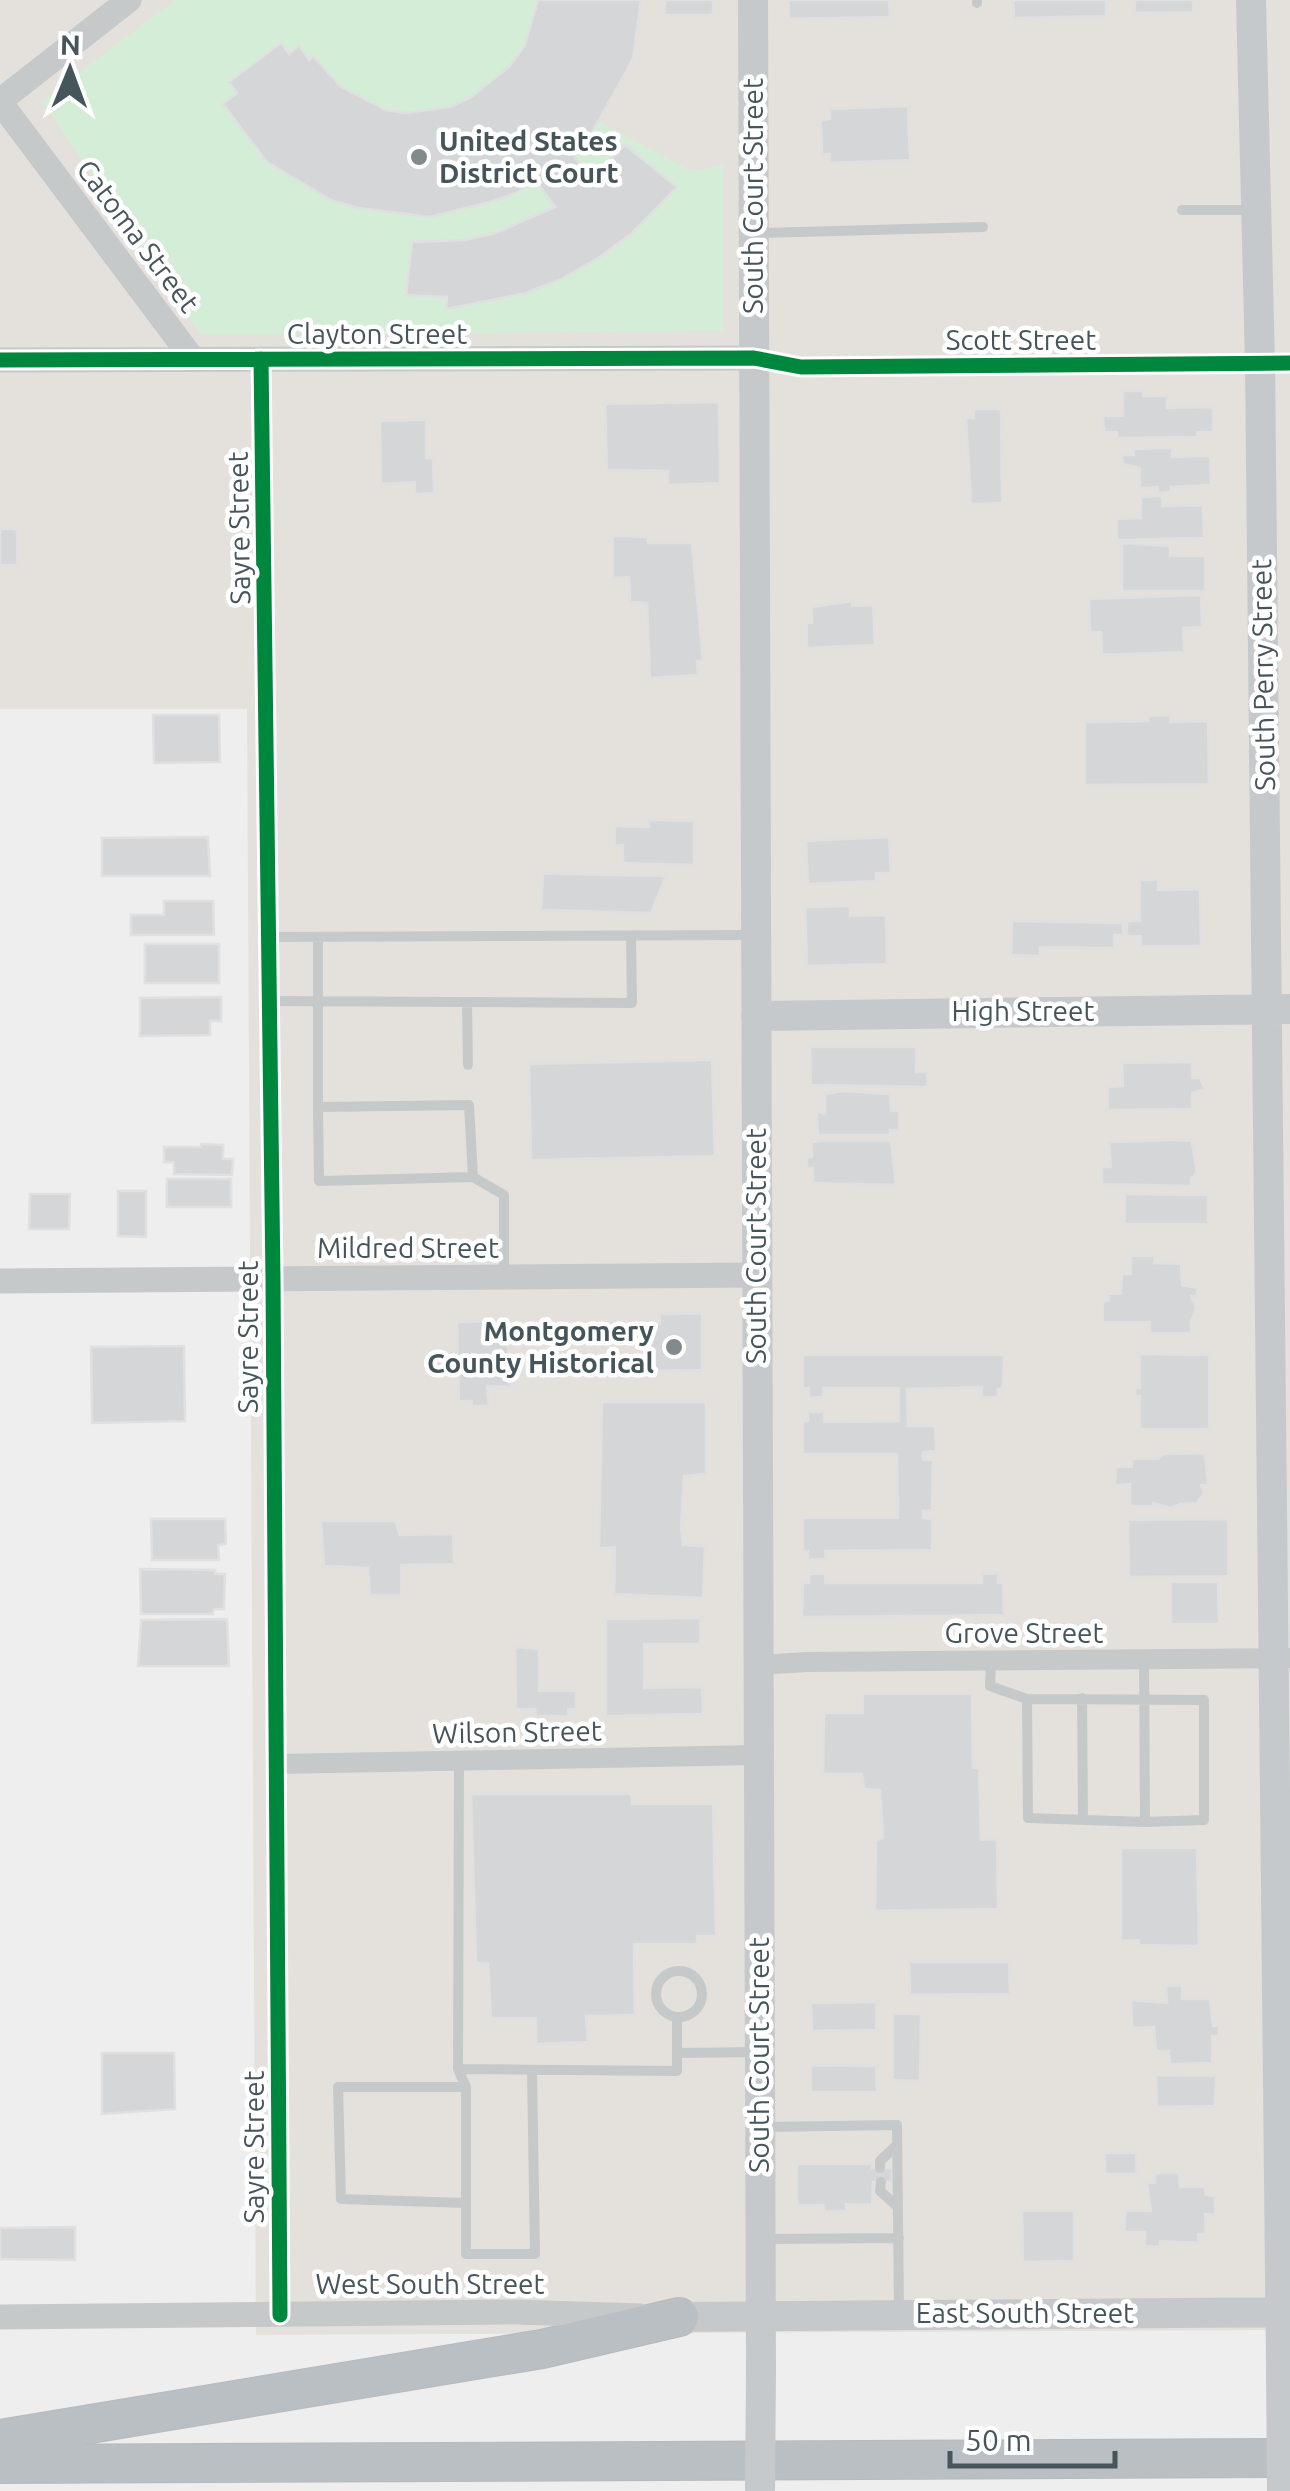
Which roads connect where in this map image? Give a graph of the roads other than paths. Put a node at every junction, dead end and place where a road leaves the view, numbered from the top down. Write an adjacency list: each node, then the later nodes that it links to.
1 (129, 0): 4 (street)
2 (753, 0): 8 (main road, South Court Street)
3 (1251, 0): 6 (main road, South Perry Street)
4 (0, 101): 9 (street, Catoma Street)
5 (1182, 210): 6 (lane)
6 (1257, 210): 13 (main road, South Perry Street)
7 (983, 227): 8 (lane)
8 (753, 234): 10 (main road, South Court Street)
9 (192, 358): 11 (street, Clayton Street); 12 (street, Clayton Street)
10 (754, 358): 11 (street, Clayton Street); 13 (street, Scott Street); 14 (main road, South Court Street)
11 (262, 359): 15 (street, Sayre Street)
12 (0, 360)
13 (1275, 363): 21 (main road, South Perry Street)
14 (756, 935): 17 (lane); 22 (main road, South Court Street)
15 (269, 937): 16 (lane); 18 (street, Sayre Street)
16 (318, 937): 17 (lane); 19 (lane)
17 (630, 937): 20 (lane)
18 (270, 1001): 19 (lane); 28 (street, Sayre Street)
19 (317, 1001): 20 (lane); 24 (lane)
20 (467, 1003): 23 (lane)
21 (1279, 1009): 22 (main road, High Street); 30 (main road, South Perry Street)
22 (756, 1016): 26 (main road, South Court Street)
23 (468, 1065)
24 (318, 1107): 25 (lane); 25 (lane)
25 (473, 1177): 27 (lane)
26 (756, 1275): 27 (street, Mildred Street); 34 (main road, South Court Street)
27 (504, 1278): 28 (street, Mildred Street)
28 (273, 1279): 29 (street, Mildred Street); 40 (street, Sayre Street)
29 (0, 1281)
30 (1281, 1472): 31 (main road, South Perry Street)
31 (1282, 1658): 33 (street, Grove Street); 49 (main road, South Perry Street)
32 (991, 1660): 33 (street, Grove Street); 34 (street, Grove Street); 37 (lane)
33 (1144, 1660): 36 (lane)
34 (758, 1665): 38 (main road, South Court Street)
35 (1082, 1698): 36 (lane); 37 (lane); 41 (lane)
36 (1145, 1698): 42 (lane); 42 (lane)
37 (1026, 1699): 41 (lane)
38 (758, 1755): 39 (street, Wilson Street); 44 (main road, South Court Street)
39 (458, 1760): 40 (street, Wilson Street); 46 (lane)
40 (276, 1764): 62 (street, Sayre Street)
41 (1083, 1820): 42 (lane)
42 (1145, 1822)
43 (677, 2017): 43 (lane); 45 (lane)
44 (760, 2052): 45 (lane); 50 (main road, South Court Street)
45 (678, 2053): 47 (lane)
46 (458, 2069): 47 (lane); 48 (lane)
47 (532, 2070): 54 (lane)
48 (466, 2087): 54 (lane); 54 (lane)
49 (1284, 2114): 58 (main road, South Perry Street)
50 (759, 2127): 51 (lane); 57 (main road, South Court Street)
51 (898, 2145): 52 (lane); 55 (lane)
52 (880, 2168)
53 (880, 2182): 55 (lane)
54 (466, 2203)
55 (898, 2207): 56 (lane)
56 (898, 2238): 57 (lane); 61 (lane)
57 (760, 2239): 60 (main road, South Court Street)
58 (1285, 2243): 59 (main road, South Perry Street)
59 (1285, 2312): 61 (main road, East South Street); 69 (main road, South Perry Street, bridge)
60 (760, 2314): 61 (main road, East South Street); 64 (main road, East South Street); 68 (main road, South Court Street, bridge)
61 (900, 2314)
62 (280, 2315): 63 (street, West South Street); 64 (street, West South Street)
63 (0, 2317)
64 (679, 2317): 65 (highway)
65 (0, 2438)
66 (1290, 2458): 67 (highway)
67 (0, 2464)
68 (760, 2491)
69 (1282, 2491)

